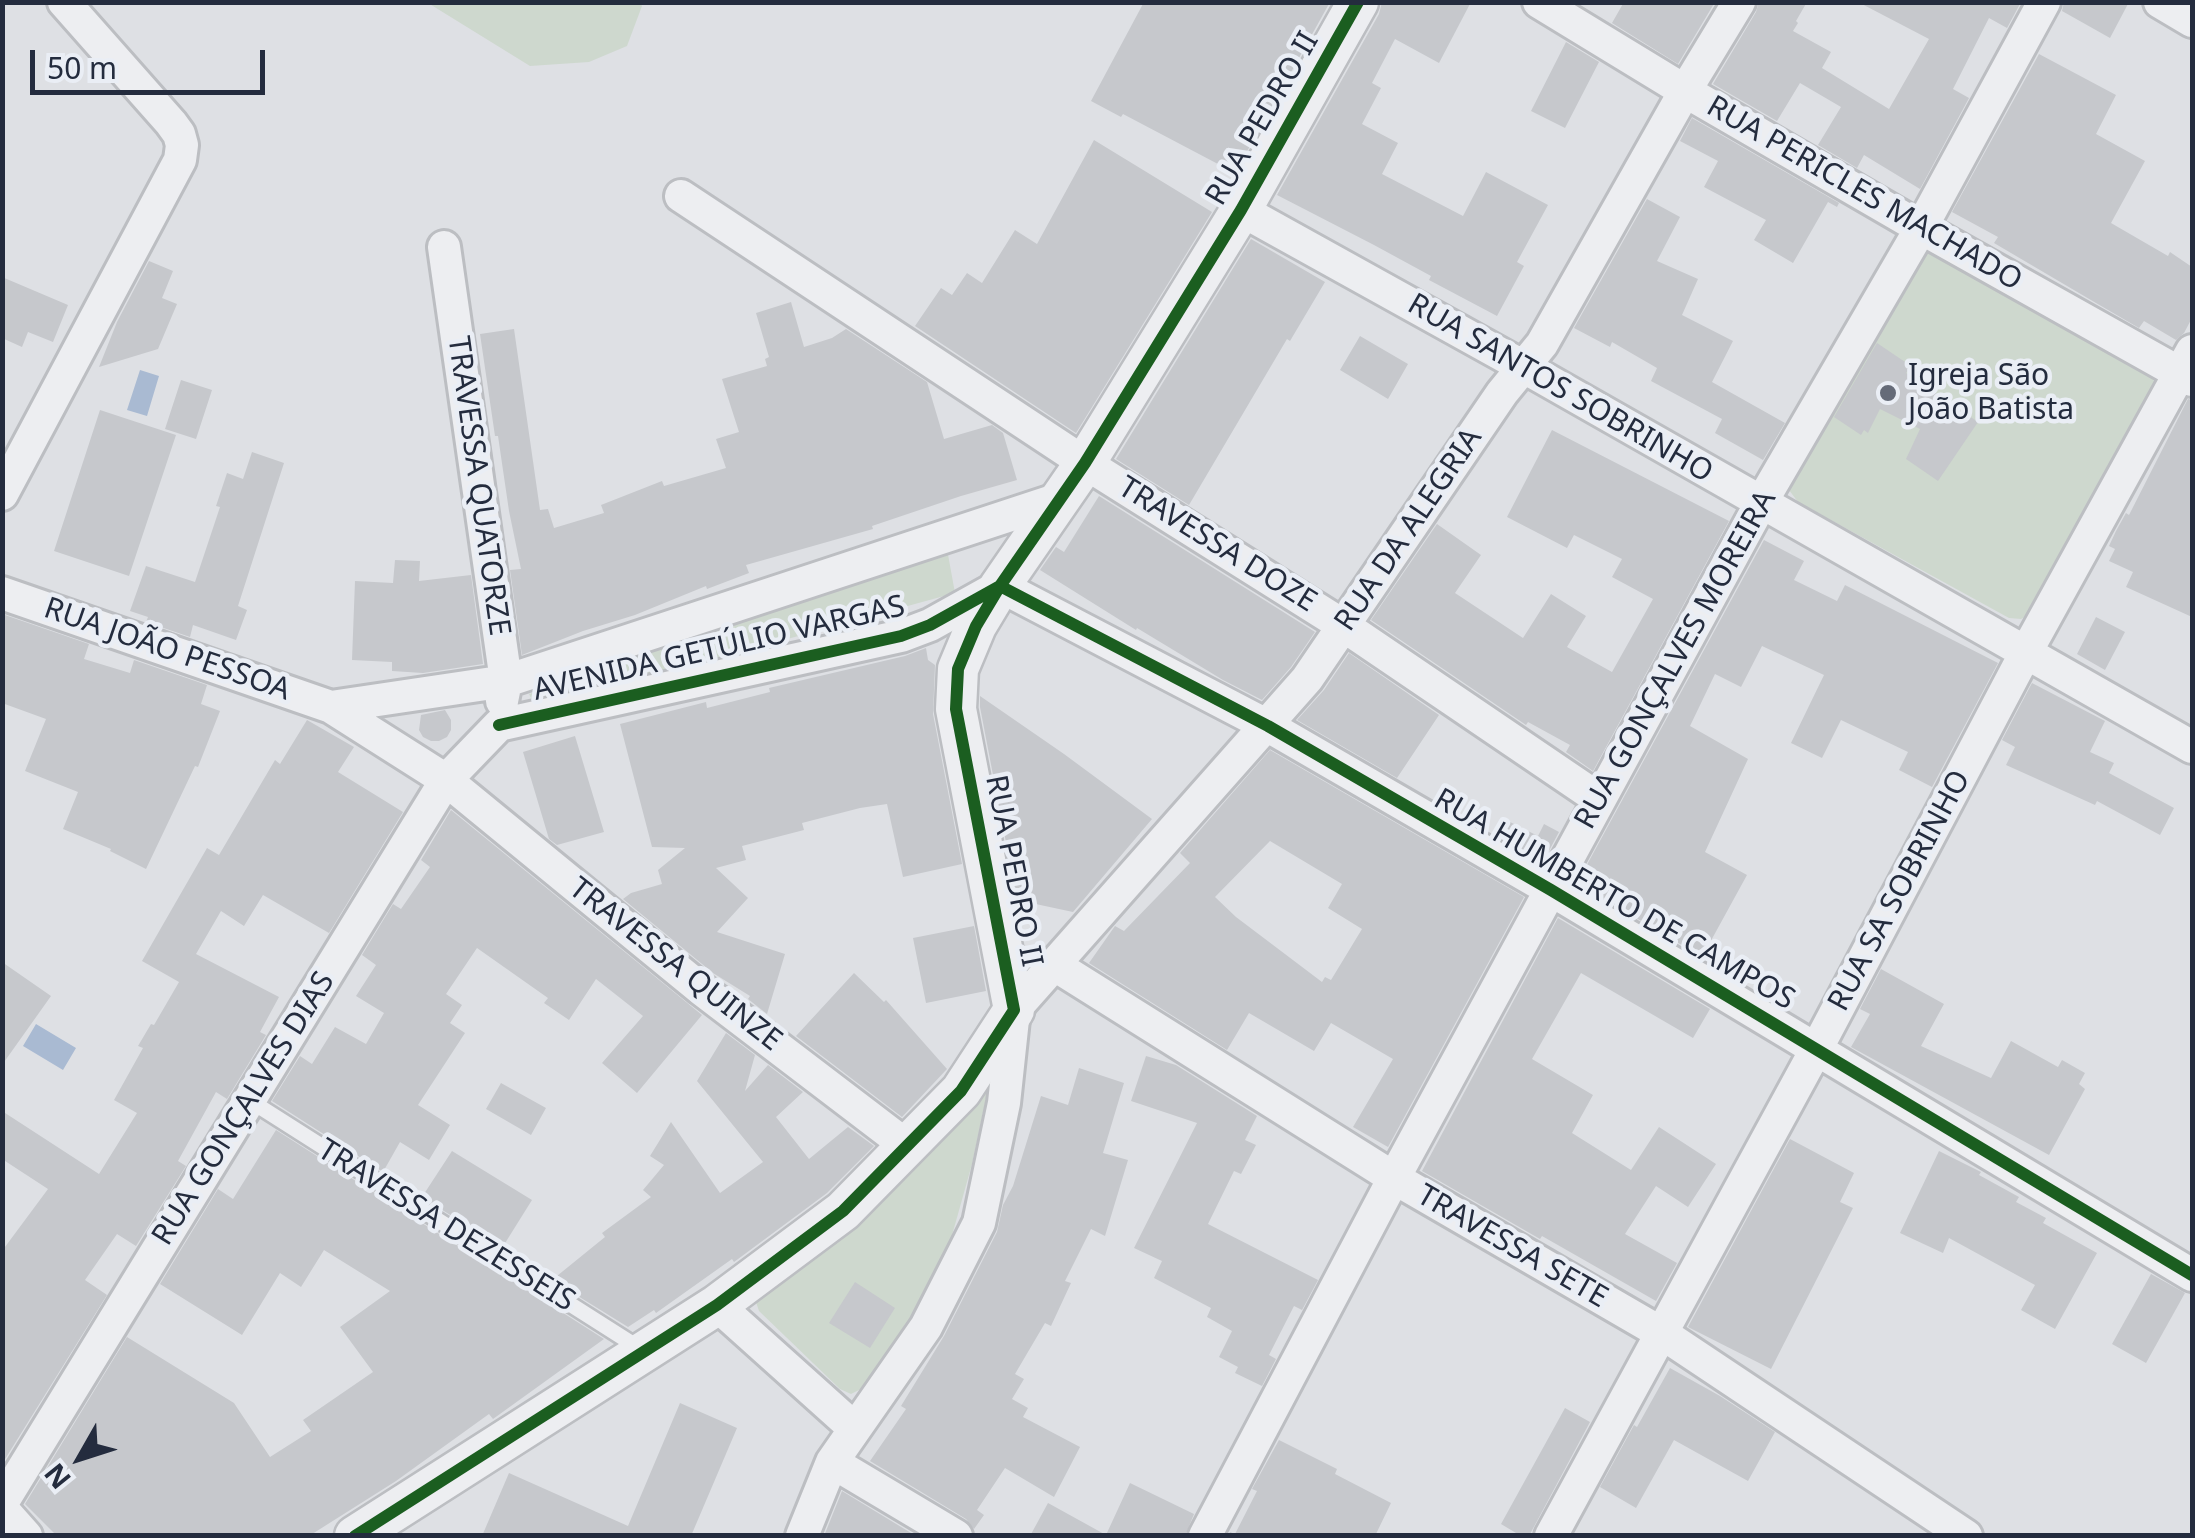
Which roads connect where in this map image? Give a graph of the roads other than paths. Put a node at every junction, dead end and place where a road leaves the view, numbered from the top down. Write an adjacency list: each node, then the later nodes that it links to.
1 (64, 2): 16 (street)
2 (1358, 2): 10 (street, RUA PEDRO II)
3 (1538, 2): 8 (street, RUA PERICLES MACHADO)
4 (1739, 2): 8 (street, RUA DA ALEGRIA)
5 (2044, 2): 11 (street, RUA GONÇALVES MOREIRA)
6 (2160, 2): 7 (street)
7 (2192, 22)
8 (1685, 91): 11 (street, RUA PERICLES MACHADO); 13 (street, RUA DA ALEGRIA)
9 (682, 196): 15 (street, TRAVESSA DOZE)
10 (1240, 210): 13 (street, RUA SANTOS SOBRINHO); 15 (street, RUA PEDRO II)
11 (1921, 228): 14 (street, RUA PERICLES MACHADO); 18 (street, RUA GONÇALVES MOREIRA)
12 (444, 247): 23 (street, TRAVESSA QUATORZE)
13 (1524, 367): 18 (street, RUA SANTOS SOBRINHO); 21 (street, RUA DA ALEGRIA)
14 (2188, 368): 22 (street, RUA SA SOBRINHO)
15 (1085, 463): 17 (street, RUA PEDRO II); 21 (street, TRAVESSA DOZE)
16 (2, 494)
17 (1062, 498): 19 (street, RUA PEDRO II); 23 (street, AVENIDA GETÚLIO VARGAS)
18 (1760, 503): 22 (street, RUA SANTOS SOBRINHO); 29 (street, RUA GONÇALVES MOREIRA)
19 (1000, 586): 25 (street, AVENIDA GETÚLIO VARGAS); 26 (street, RUA HUMBERTO DE CAMPOS); 32 (street, RUA PEDRO II)
20 (2, 593): 24 (street, RUA JOÃO PESSOA)
21 (1344, 626): 26 (street, RUA DA ALEGRIA); 29 (street, TRAVESSA DOZE)
22 (2025, 654): 27 (street, RUA SANTOS SOBRINHO); 33 (street, RUA SA SOBRINHO)
23 (506, 681): 24 (street, RUA JOÃO PESSOA); 25 (street, TRAVESSA QUATORZE)
24 (331, 707): 28 (street, RUA JOÃO PESSOA)
25 (499, 725): 28 (street, RUA GONÇALVES DIAS)
26 (1268, 726): 30 (street, RUA HUMBERTO DE CAMPOS); 31 (street, RUA DA ALEGRIA)
27 (2192, 748)
28 (446, 780): 34 (street, RUA GONÇALVES DIAS); 35 (street, TRAVESSA QUINZE)
29 (1599, 799): 30 (street, RUA GONÇALVES MOREIRA)
30 (1551, 890): 33 (street, RUA HUMBERTO DE CAMPOS); 36 (street, RUA GONÇALVES MOREIRA)
31 (1053, 964): 32 (street, RUA DA ALEGRIA); 36 (street, TRAVESSA SETE)
32 (1014, 1010): 35 (street, RUA PEDRO II); 41 (street)
33 (1817, 1048): 37 (street, RUA HUMBERTO DE CAMPOS); 39 (street, RUA SA SOBRINHO)
34 (249, 1100): 40 (lane, TRAVESSA DEZESSEIS); 43 (street, RUA GONÇALVES DIAS)
35 (907, 1146): 38 (street, RUA PEDRO II)
36 (1394, 1178): 39 (street, TRAVESSA SETE); 48 (street, RUA GONÇALVES MOREIRA)
37 (2192, 1275)
38 (717, 1305): 40 (street, RUA PEDRO II); 41 (street)
39 (1662, 1334): 49 (street, RUA SA SOBRINHO); 50 (street, TRAVESSA SETE)
40 (642, 1350): 45 (street, RUA PEDRO II)
41 (854, 1428): 42 (street)
42 (832, 1462): 46 (street); 47 (street)
43 (2, 1506): 44 (street)
44 (26, 1536)
45 (355, 1536)
46 (802, 1536)
47 (956, 1536)
48 (1205, 1536)
49 (1551, 1536)
50 (1966, 1536)

